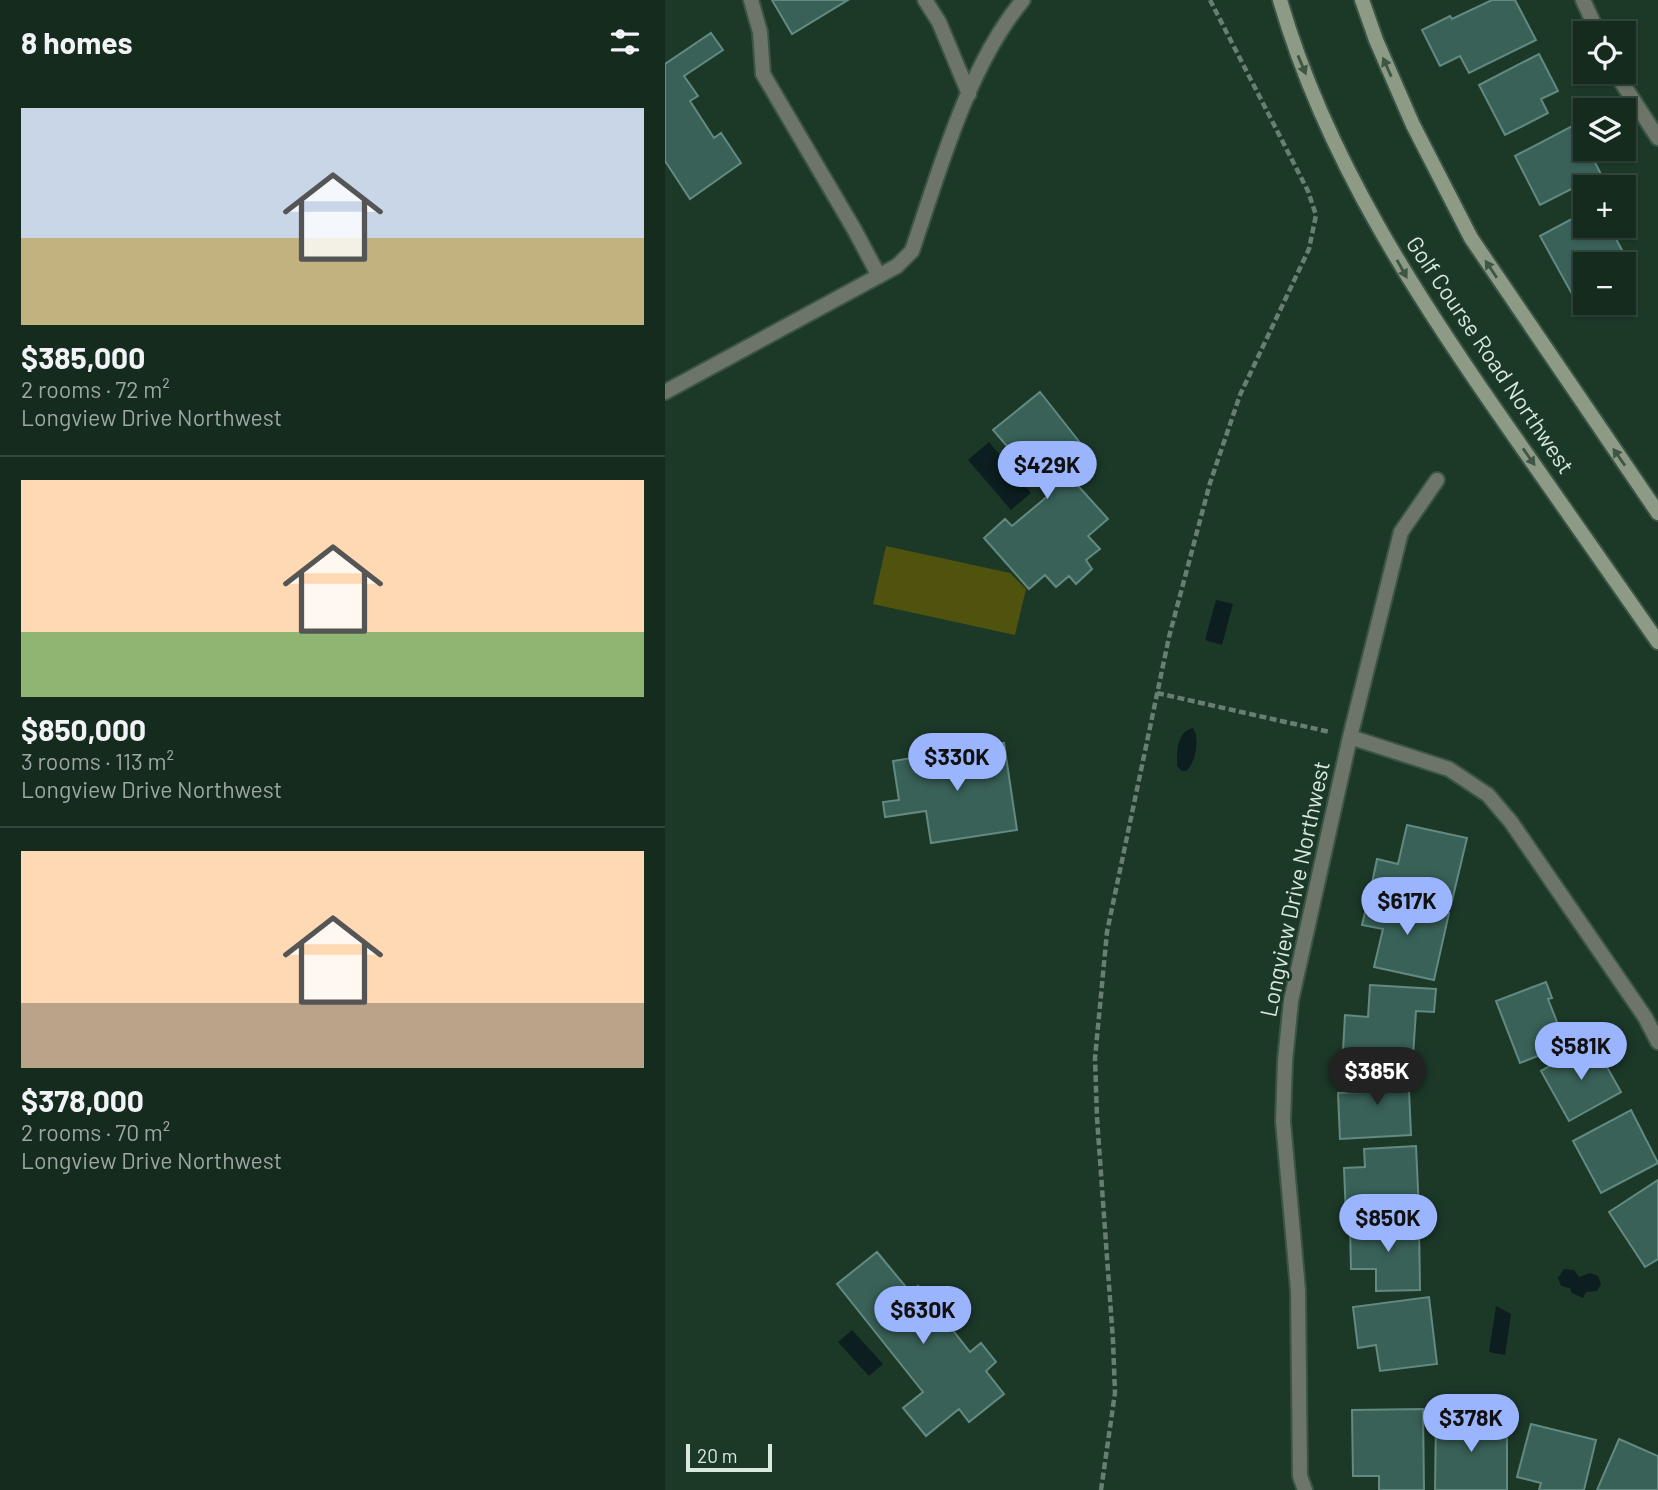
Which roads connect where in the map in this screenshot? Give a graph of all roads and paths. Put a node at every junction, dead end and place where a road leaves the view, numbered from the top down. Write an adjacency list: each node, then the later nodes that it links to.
1 (751, 0): 12 (street)
2 (925, 0): 10 (street)
3 (1023, 0): 10 (street)
4 (1210, 0): 19 (path)
5 (1280, 0): 17 (main road, Golf Course Road Northwest, one-way to 17)
6 (1362, 0): 15 (main road, one-way to 6)
7 (1583, 0): 8 (street)
8 (1593, 21)
9 (1623, 84): 11 (street)
10 (969, 94): 12 (street)
11 (1658, 138)
12 (879, 276): 13 (street)
13 (665, 392)
14 (1437, 480): 20 (street, Longview Drive Northwest)
15 (1658, 513)
16 (1658, 613): 17 (main road)
17 (1644, 623): 18 (main road, Golf Course Road Northwest)
18 (1658, 642)
19 (1157, 693): 20 (path); 22 (path)
20 (1350, 737): 21 (street); 23 (street, Longview Drive Northwest)
21 (1658, 1042)
22 (1101, 1490)
23 (1305, 1490)

